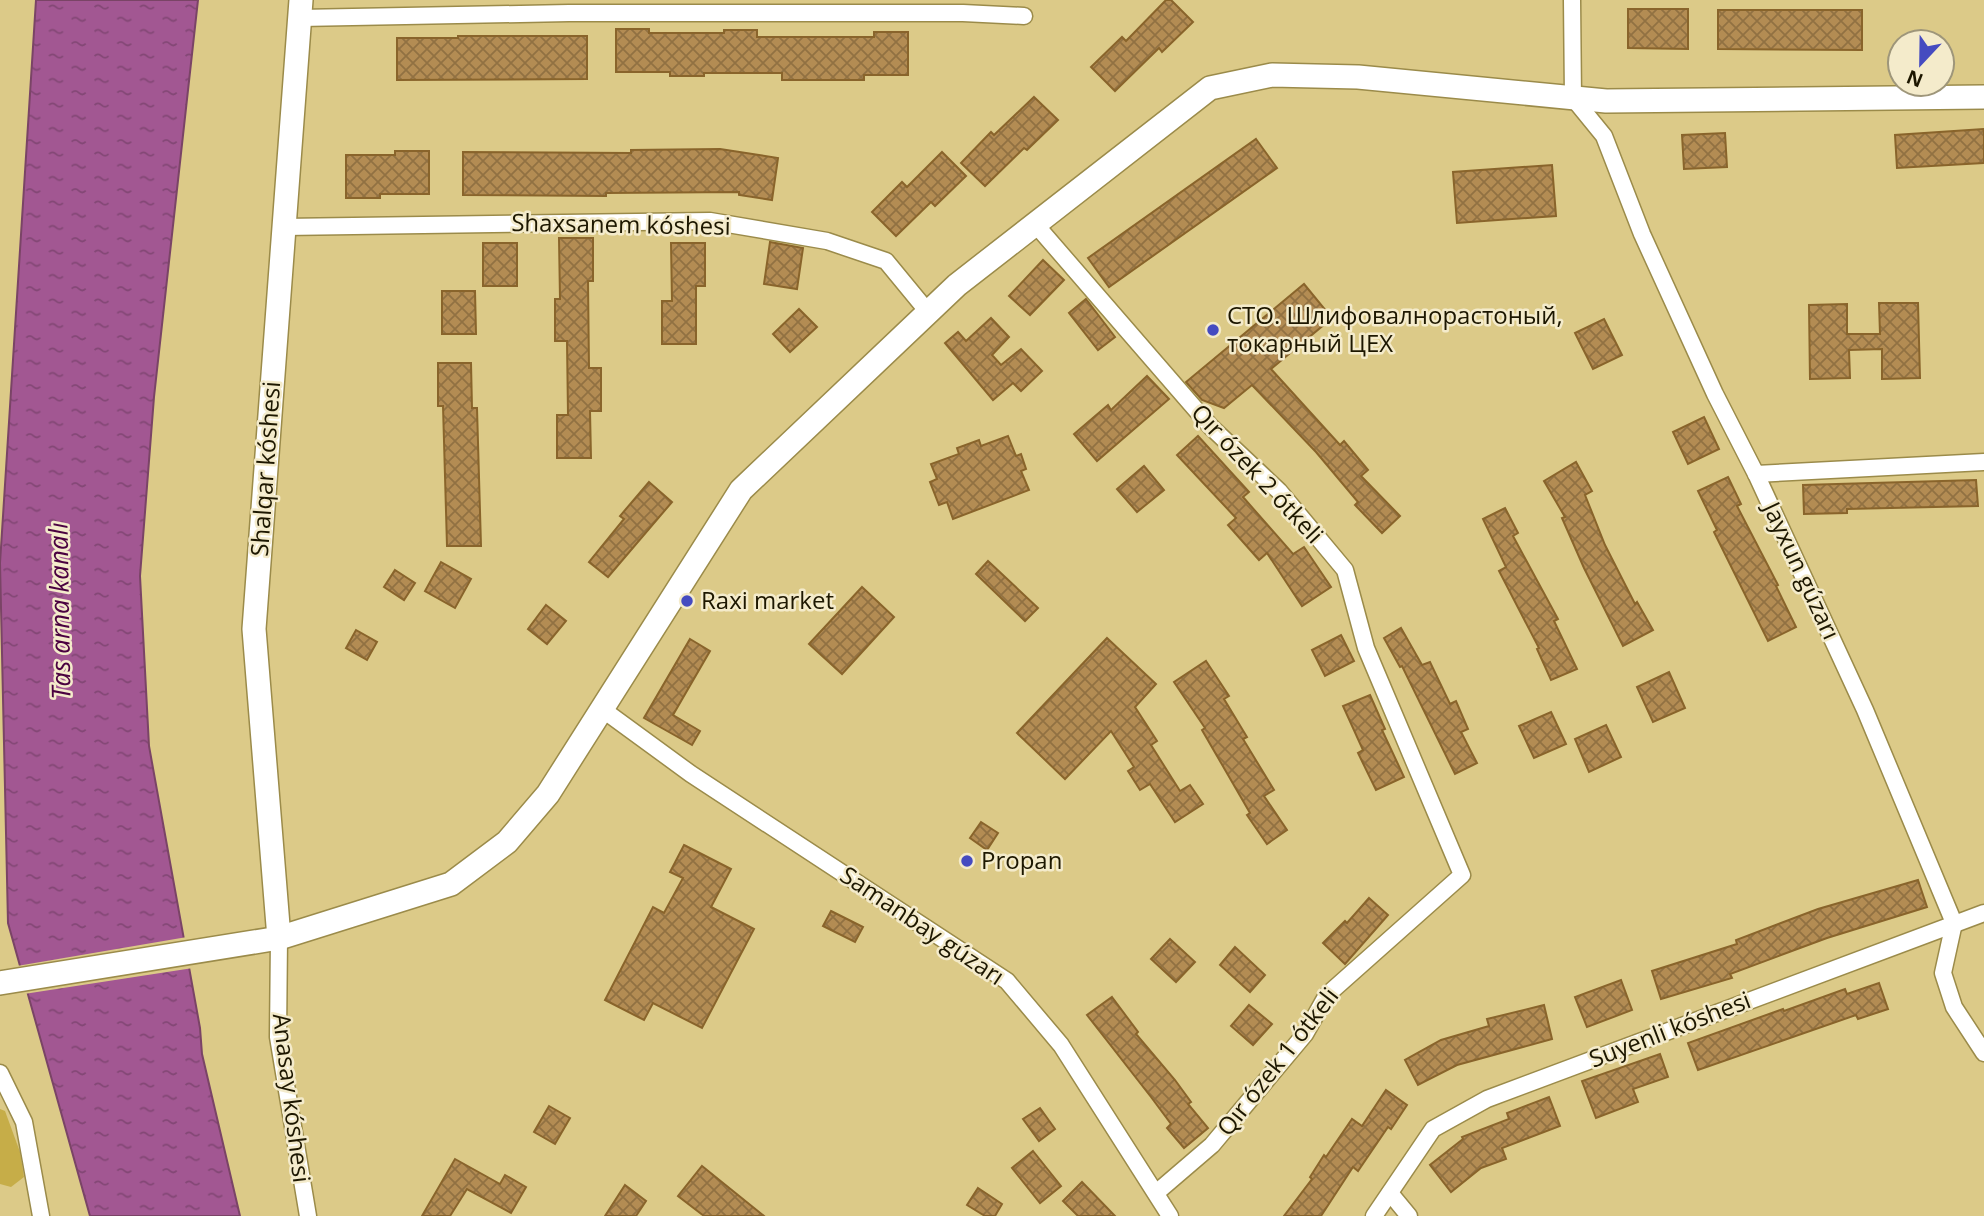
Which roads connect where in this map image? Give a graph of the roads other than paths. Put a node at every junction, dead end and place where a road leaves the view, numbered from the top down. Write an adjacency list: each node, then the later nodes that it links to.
1 (1572, 0): 5 (street)
2 (300, 9): 3 (street); 7 (street, Shalqar kóshesi)
3 (1024, 16)
4 (1984, 97): 5 (street)
5 (1573, 98): 6 (street); 10 (street, Jayxun gúzarı)
6 (1036, 226): 8 (street); 12 (street, Qır ózek 2 ótkeli)
7 (284, 227): 8 (street, Shaxsanem kóshesi); 15 (street, Shalqar kóshesi)
8 (928, 313): 11 (street)
9 (1984, 462): 10 (street)
10 (1756, 474): 14 (street, Jayxun gúzarı)
11 (602, 709): 15 (street); 19 (street, Samanbay gúzarı)
12 (1462, 875): 19 (street, Qır ózek 1 ótkeli)
13 (1984, 913): 14 (street, Suyenli kóshesi)
14 (1954, 923): 17 (street); 20 (street, Suyenli kóshesi)
15 (279, 938): 16 (street); 22 (street, Anasay kóshesi)
16 (0, 983)
17 (1984, 1053)
18 (0, 1073): 21 (street)
19 (1156, 1193): 23 (street, Samanbay gúzarı)
20 (1390, 1193): 24 (street, Suyenli kóshesi); 25 (street)
21 (41, 1216)
22 (308, 1216)
23 (1170, 1216)
24 (1374, 1216)
25 (1409, 1216)

